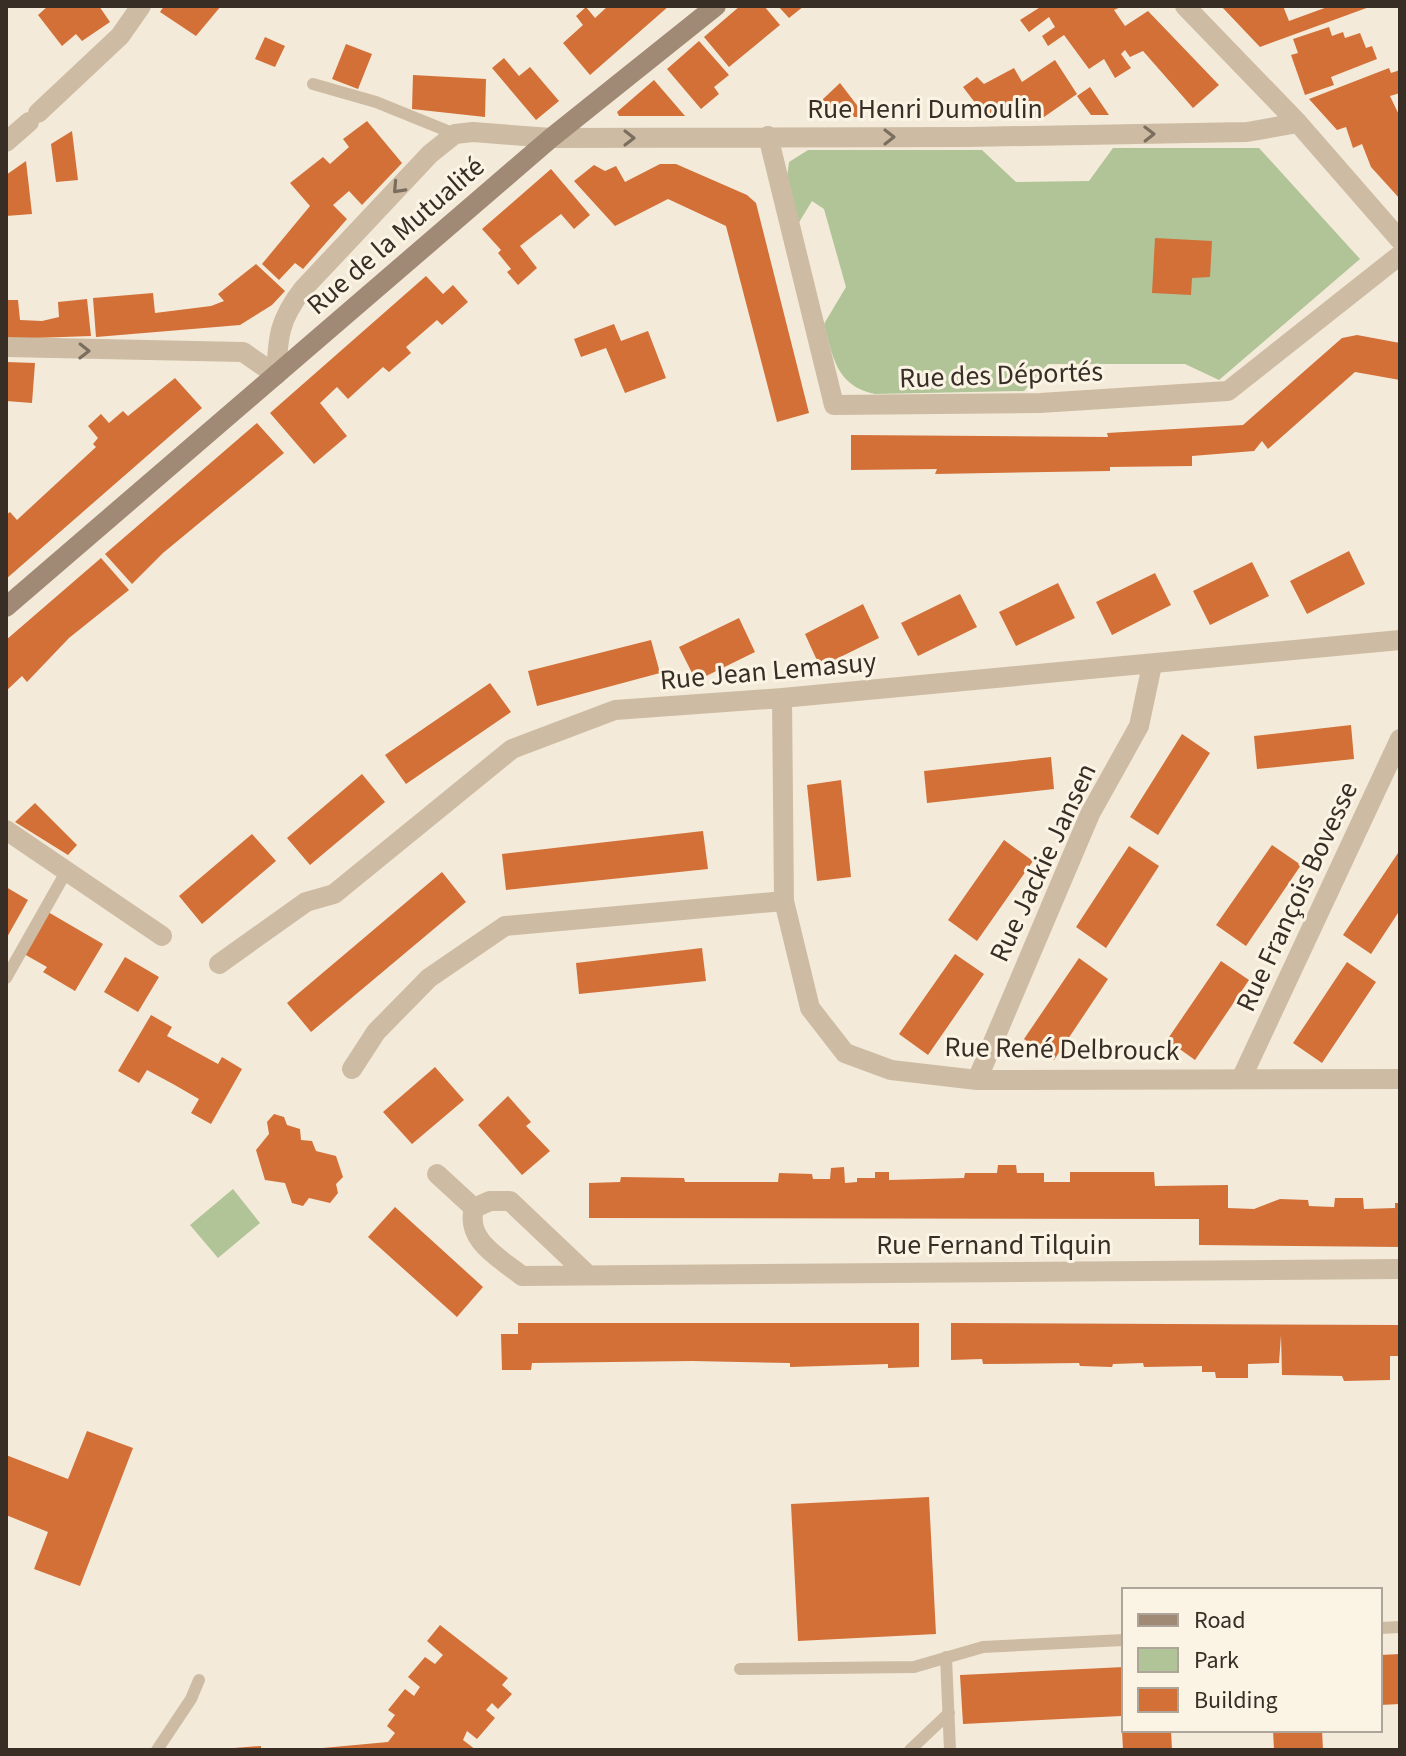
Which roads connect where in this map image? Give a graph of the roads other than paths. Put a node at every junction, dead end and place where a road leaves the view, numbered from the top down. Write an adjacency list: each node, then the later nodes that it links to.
1 (141, 6): 9 (street)
2 (716, 6): 8 (street, Rue de la Mutualité)
3 (1185, 6): 5 (street)
4 (313, 84): 6 (lane)
5 (1298, 123): 7 (street, Rue Henri Dumoulin, one-way to 5); 10 (street)
6 (455, 134): 8 (street, Rue de la Mutualité); 13 (street, Rue de la Mutualité, one-way to 13)
7 (768, 136): 8 (street, Rue Henri Dumoulin, one-way to 7); 11 (street, Rue des Déportés)
8 (551, 138): 13 (street, Rue de la Mutualité)
9 (6, 142)
10 (1400, 240)
11 (1400, 255)
12 (6, 347): 13 (street, one-way to 13)
13 (276, 375): 14 (street, Rue de la Mutualité)
14 (6, 607)
15 (1400, 640): 16 (street, Rue Jean Lemasuy)
16 (1152, 665): 17 (street, Rue Jean Lemasuy); 28 (street, Rue Jackie Jansen)
17 (782, 698): 21 (street, Rue René Delbrouck); 23 (street, Rue Jean Lemasuy)
18 (1400, 739): 26 (street, Rue François Bovesse)
19 (6, 830): 20 (street)
20 (66, 872): 22 (street); 24 (lane)
21 (784, 901): 25 (street); 28 (street, Rue René Delbrouck)
22 (162, 936)
23 (219, 964)
24 (6, 978)
25 (352, 1069)
26 (1242, 1077): 27 (street, Rue René Delbrouck); 28 (street, Rue René Delbrouck)
27 (1400, 1079)
28 (977, 1080)
29 (437, 1174): 30 (street)
30 (474, 1208): 32 (street); 32 (street, Rue Fernand Tilquin)
31 (1400, 1269): 32 (street, Rue Fernand Tilquin)
32 (588, 1275)
33 (1122, 1640): 34 (lane)
34 (946, 1657): 35 (lane); 37 (lane)
35 (740, 1669)
36 (199, 1680): 38 (lane)
37 (949, 1713): 39 (lane); 40 (lane)
38 (157, 1750)
39 (910, 1750)
40 (950, 1750)

